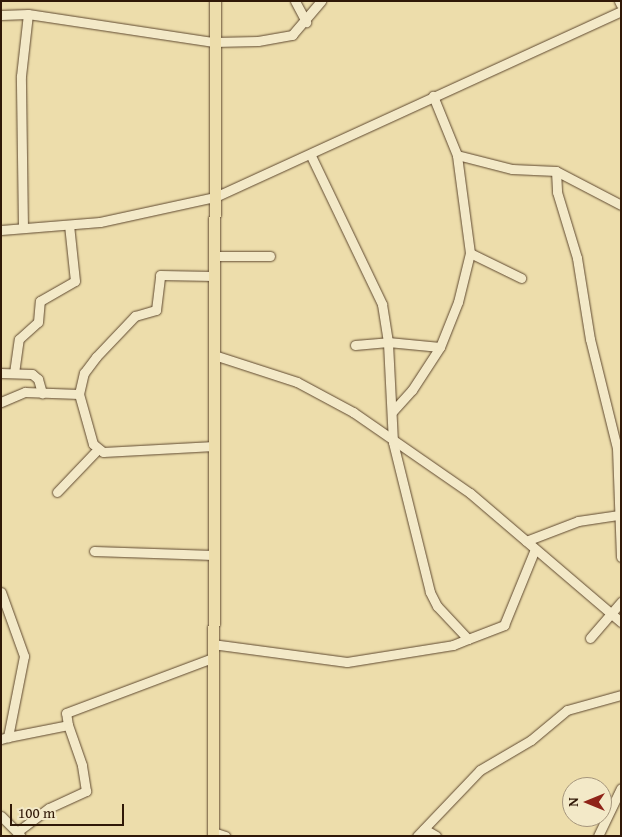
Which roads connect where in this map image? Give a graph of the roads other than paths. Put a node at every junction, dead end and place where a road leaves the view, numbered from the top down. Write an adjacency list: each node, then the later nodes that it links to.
1 (215, 1): 8 (main road)
2 (296, 1): 7 (street)
3 (321, 1): 7 (street)
4 (621, 11): 9 (street)
5 (28, 14): 6 (street); 8 (street); 16 (street)
6 (1, 15)
7 (306, 22): 8 (street)
8 (214, 42): 13 (main road)
9 (433, 96): 10 (street); 11 (street)
10 (310, 154): 13 (street); 23 (street)
11 (457, 155): 12 (street); 18 (street)
12 (556, 171): 14 (street); 35 (street)
13 (215, 197): 15 (street); 19 (main road)
14 (620, 200)
15 (69, 225): 16 (street); 28 (street)
16 (23, 228): 17 (street)
17 (1, 230)
18 (470, 253): 22 (street); 25 (street)
19 (215, 256): 20 (street); 21 (main road)
20 (270, 256)
21 (214, 276): 26 (main road); 30 (street)
22 (521, 278)
23 (388, 342): 24 (street); 25 (street); 32 (street)
24 (355, 345)
25 (440, 347): 32 (street)
26 (214, 355): 33 (street); 34 (main road)
27 (1, 373): 28 (street)
28 (14, 373): 29 (street)
29 (42, 393): 30 (street); 31 (street)
30 (79, 394): 36 (street)
31 (1, 402)
32 (392, 412): 33 (street)
33 (393, 442): 39 (street); 49 (street)
34 (214, 446): 36 (street); 42 (main road)
35 (619, 447): 38 (street)
36 (98, 449): 37 (street)
37 (57, 492)
38 (618, 514): 39 (street); 43 (street)
39 (526, 541): 40 (street)
40 (535, 549): 46 (street); 49 (street)
41 (94, 551): 42 (street)
42 (213, 555): 50 (main road)
43 (621, 557)
44 (1, 592): 54 (street)
45 (621, 602): 46 (street)
46 (612, 611): 47 (street); 48 (street)
47 (621, 622)
48 (590, 638)
49 (468, 639): 50 (street)
50 (212, 644): 51 (main road)
51 (212, 658): 53 (street); 60 (main road)
52 (621, 695): 58 (street)
53 (68, 725): 54 (street); 59 (street)
54 (5, 738)
55 (621, 788): 64 (street)
56 (1, 816): 57 (street)
57 (5, 825): 59 (street)
58 (424, 829): 62 (street); 63 (street)
59 (19, 834)
60 (213, 834): 61 (street)
61 (225, 836)
62 (418, 836)
63 (436, 836)
64 (598, 836)

